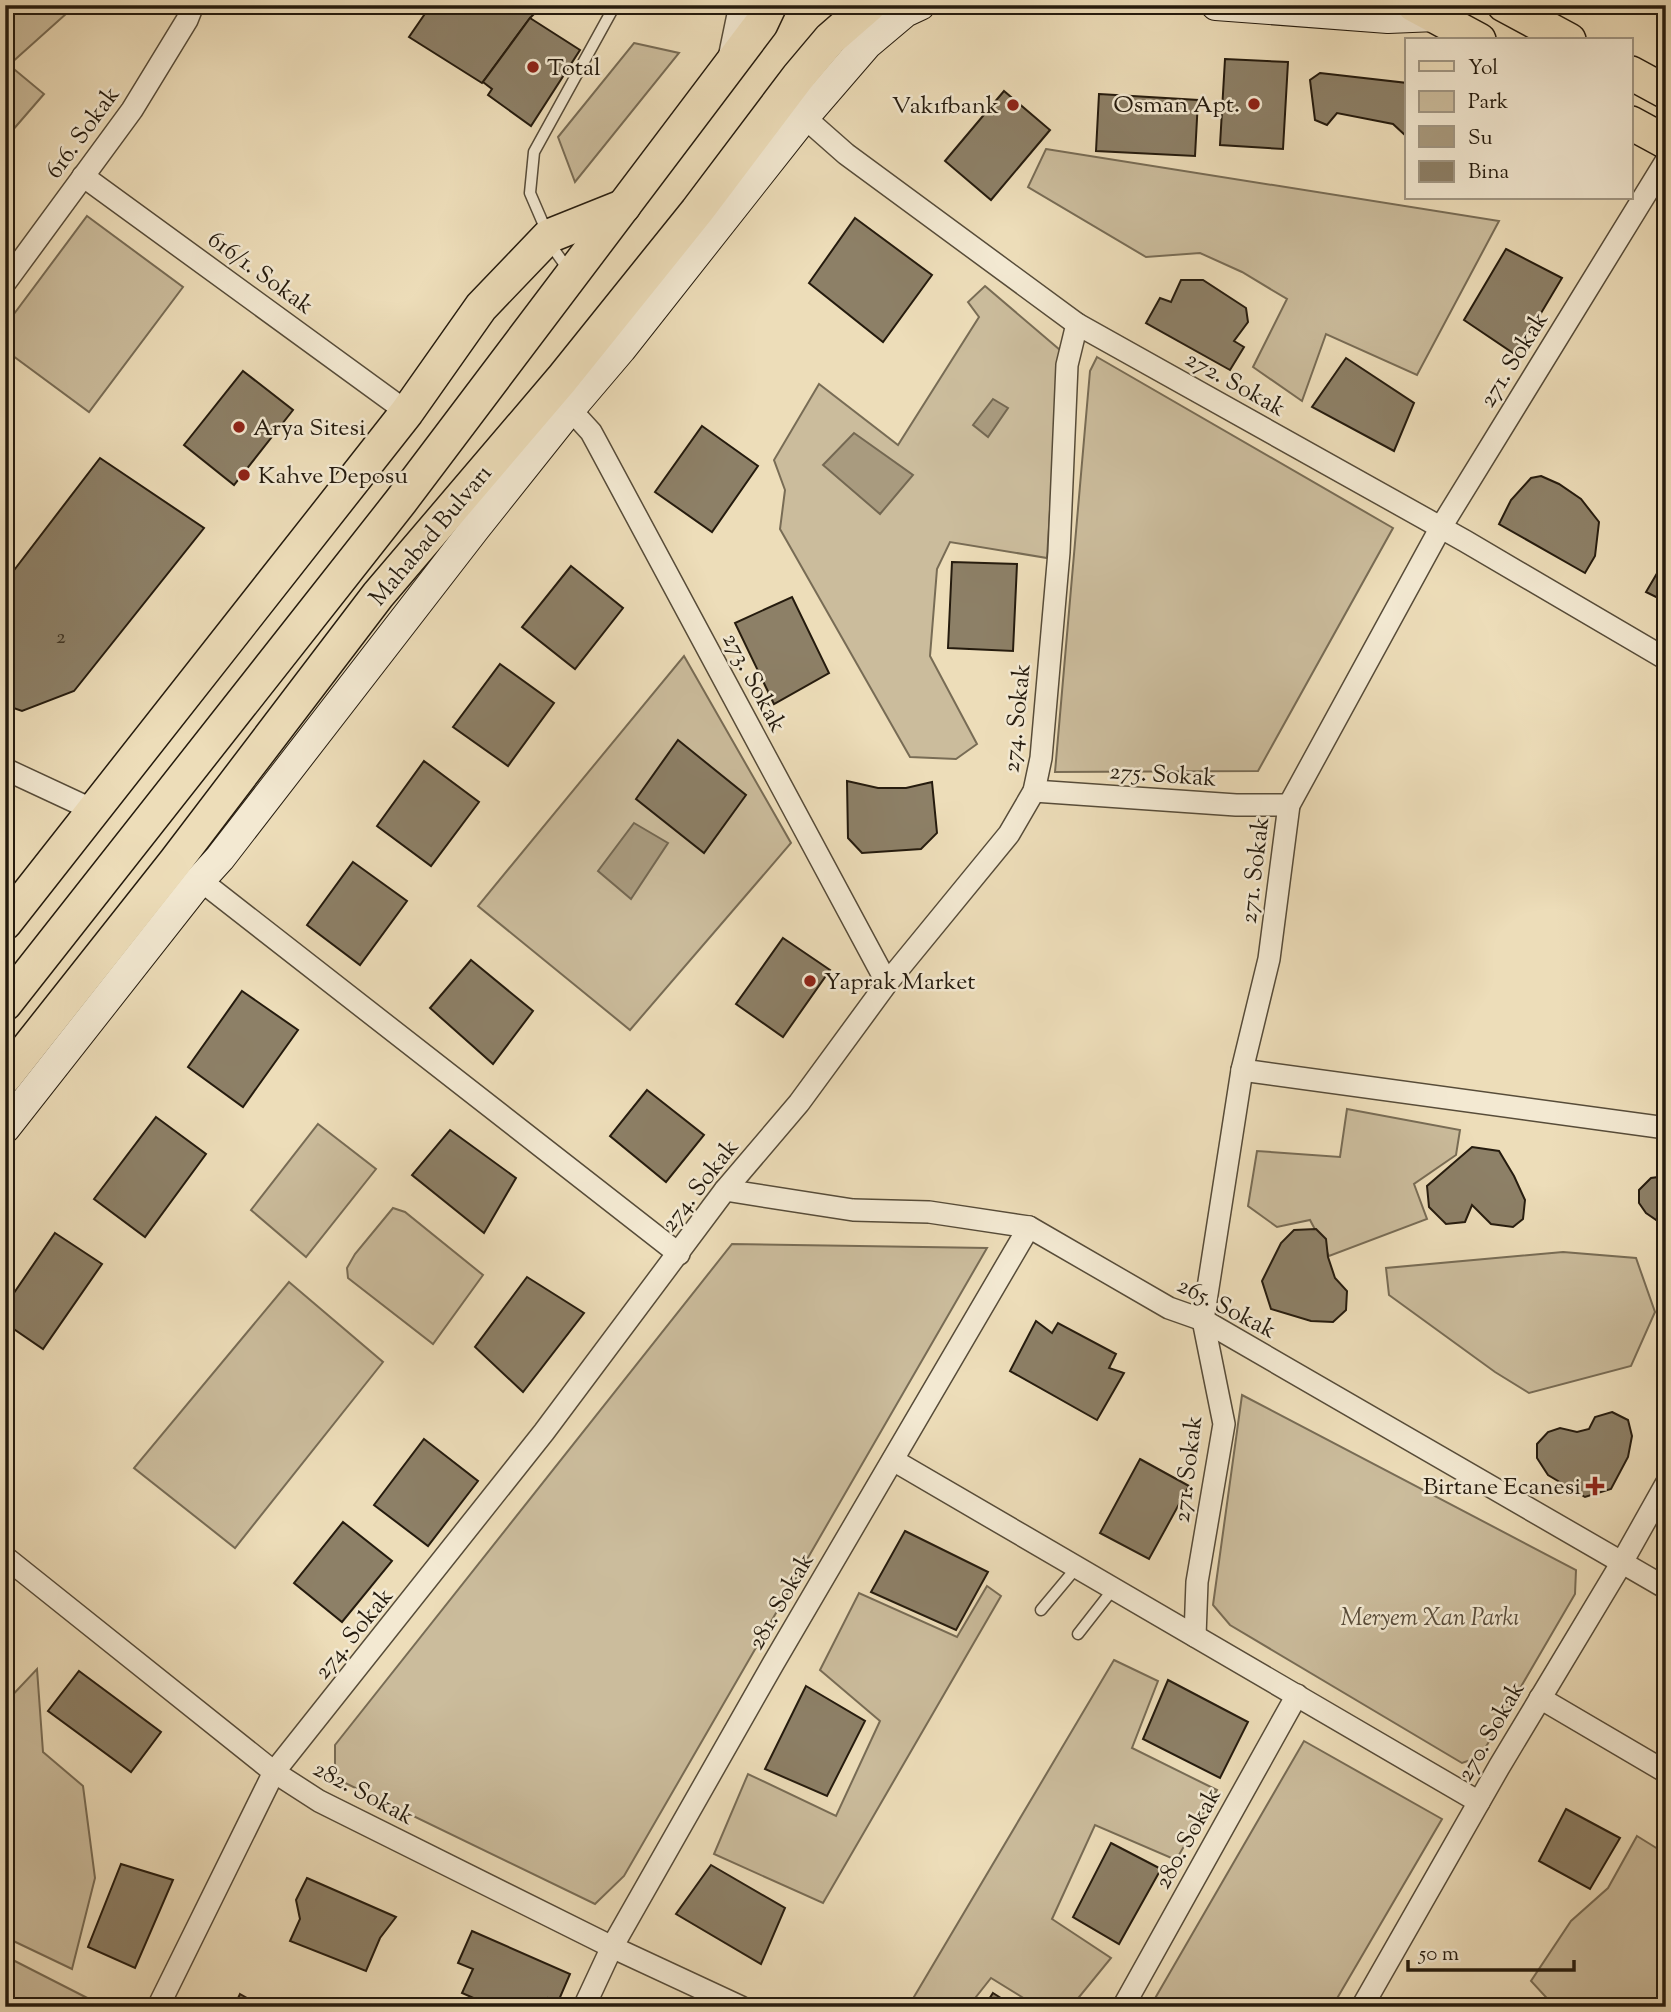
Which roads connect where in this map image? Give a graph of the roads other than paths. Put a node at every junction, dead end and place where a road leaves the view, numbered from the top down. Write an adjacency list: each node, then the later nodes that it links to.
1 (193, 5): 19 (street, 616. Sokak)
2 (615, 5): 21 (lane)
3 (740, 5): 12 (street)
4 (770, 5): 12 (main road, Mahabad Bulvarı)
5 (869, 5): 38 (main road, Mahabad Bulvarı)
6 (920, 5): 15 (main road)
7 (1216, 5): 9 (main road)
8 (1504, 5): 11 (main road)
9 (1425, 11): 10 (main road)
10 (1475, 38)
11 (1565, 38)
12 (727, 70): 20 (main road, Mahabad Bulvarı)
13 (1632, 74): 14 (main road)
14 (1666, 92)
15 (804, 117): 24 (street, 272. Sokak); 25 (main road)
16 (1632, 124): 17 (main road)
17 (1666, 142)
18 (1666, 161): 27 (street, 271. Sokak)
19 (83, 176): 23 (street, 616. Sokak); 26 (street, 616/1. Sokak)
20 (624, 206): 21 (main road); 22 (main road, Mahabad Bulvarı)
21 (549, 236): 22 (lane); 26 (main road)
22 (572, 274): 36 (main road, Mahabad Bulvarı)
23 (5, 283)
24 (1077, 324): 27 (street, 272. Sokak); 30 (street, 274. Sokak)
25 (570, 409): 33 (main road); 35 (street, 273. Sokak)
26 (407, 412): 32 (main road)
27 (1441, 527): 28 (street, 272. Sokak); 31 (street, 271. Sokak)
28 (1666, 659)
29 (5, 769): 32 (street)
30 (1034, 790): 31 (street, 275. Sokak); 35 (street, 274. Sokak)
31 (1289, 804): 37 (street, 271. Sokak)
32 (93, 810): 34 (main road)
33 (200, 880): 39 (main road); 43 (street)
34 (5, 923)
35 (887, 983): 41 (street, 274. Sokak)
36 (5, 1004)
37 (1242, 1070): 40 (street); 44 (street, 271. Sokak)
38 (5, 1077)
39 (5, 1128)
40 (1666, 1128)
41 (724, 1190): 42 (street, 265. Sokak); 43 (street, 274. Sokak)
42 (1030, 1227): 44 (street, 265. Sokak); 45 (street, 281. Sokak)
43 (679, 1254): 57 (street, 274. Sokak)
44 (1203, 1320): 48 (street, 265. Sokak); 54 (street, 271. Sokak)
45 (893, 1460): 49 (street); 60 (street, 281. Sokak)
46 (1666, 1484): 48 (street, 270. Sokak)
47 (5, 1557): 57 (street, 282. Sokak)
48 (1621, 1564): 51 (street, 265. Sokak); 56 (street, 270. Sokak)
49 (1077, 1567): 50 (street); 52 (lane)
50 (1114, 1588): 53 (lane); 54 (street)
51 (1666, 1588)
52 (1041, 1610)
53 (1078, 1634)
54 (1195, 1636): 55 (street)
55 (1297, 1695): 59 (street); 64 (street, 280. Sokak)
56 (1540, 1698): 58 (street); 59 (street, 270. Sokak)
57 (274, 1772): 60 (street, 282. Sokak); 61 (street, 274. Sokak)
58 (1666, 1772)
59 (1479, 1801): 65 (street, 270. Sokak)
60 (612, 1947): 62 (street, 281. Sokak); 63 (street, 282. Sokak)
61 (158, 2007)
62 (584, 2007)
63 (741, 2007)
64 (1122, 2007)
65 (1362, 2007)

